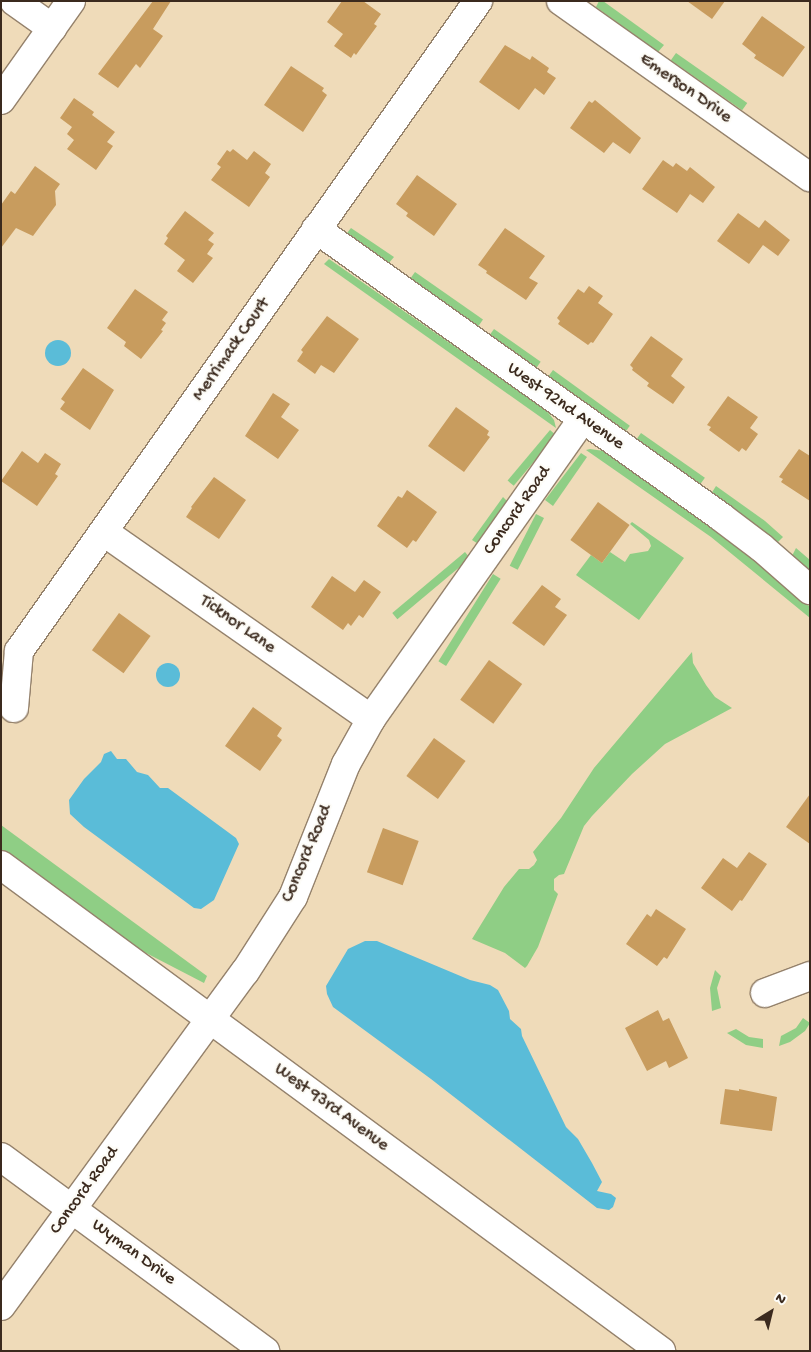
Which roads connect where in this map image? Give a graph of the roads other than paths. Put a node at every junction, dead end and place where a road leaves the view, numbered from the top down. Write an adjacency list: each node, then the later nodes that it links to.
1 (14, 1): 5 (street)
2 (478, 1): 8 (street, Merrimack Court)
3 (561, 1): 7 (street, Emerson Drive)
4 (70, 2): 5 (street)
5 (52, 28): 6 (street)
6 (1, 100)
7 (810, 177)
8 (316, 229): 9 (street, West 92nd Avenue); 10 (street, Merrimack Court)
9 (583, 419): 11 (street, West 92nd Avenue); 13 (street, Concord Road)
10 (104, 532): 12 (street, Merrimack Court); 13 (street, Ticknor Lane)
11 (810, 590)
12 (14, 708)
13 (371, 719): 17 (street, Concord Road)
14 (1, 865): 17 (street, West 93rd Avenue)
15 (810, 976): 16 (street)
16 (765, 994)
17 (210, 1019): 19 (street, Concord Road); 22 (street, West 93rd Avenue)
18 (1, 1157): 19 (street, Wyman Drive)
19 (73, 1209): 20 (street, Concord Road); 21 (street, Wyman Drive)
20 (1, 1306)
21 (265, 1351)
22 (661, 1351)

